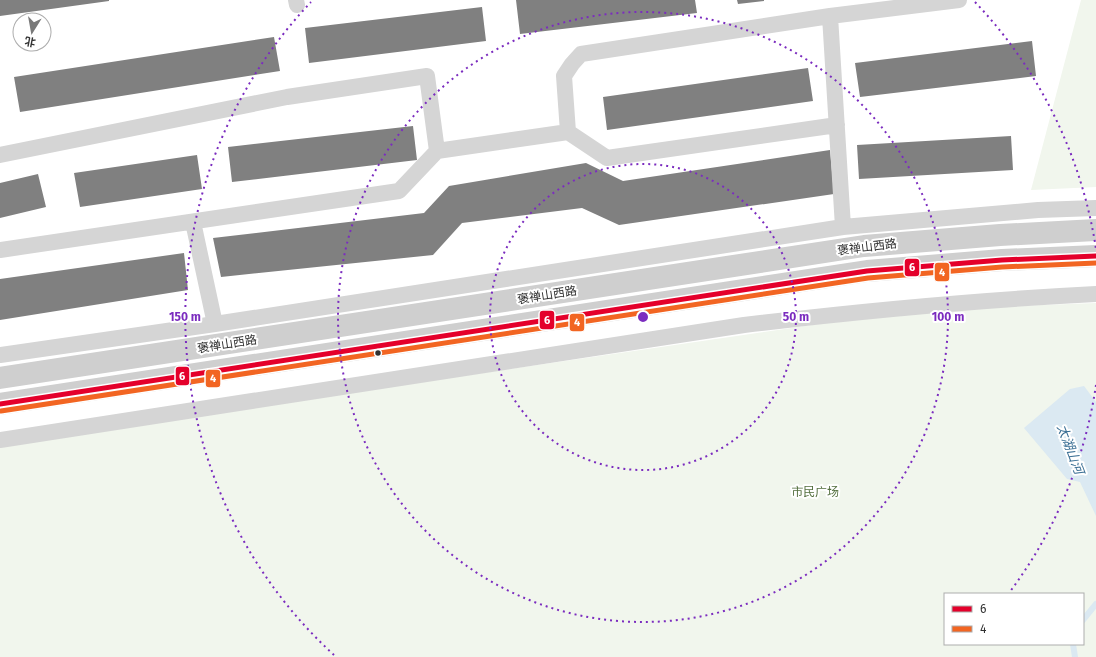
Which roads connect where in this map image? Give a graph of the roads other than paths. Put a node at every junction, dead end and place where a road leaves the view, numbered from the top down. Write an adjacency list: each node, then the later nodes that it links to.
1 (959, 0): 2 (street)
2 (830, 16): 3 (street); 4 (street)
3 (837, 124): 4 (street); 9 (street)
4 (568, 132): 5 (street)
5 (437, 151): 6 (street); 8 (street)
6 (0, 156)
7 (1096, 208): 9 (street)
8 (193, 222): 11 (street); 14 (street)
9 (843, 227): 14 (street)
10 (1096, 230): 16 (main road, 褒禅山西路)
11 (0, 250)
12 (1096, 256): 17 (main road, 褒禅山西路)
13 (1096, 294): 18 (street)
14 (215, 324): 15 (street)
15 (0, 355)
16 (0, 378)
17 (0, 404)
18 (0, 440)

